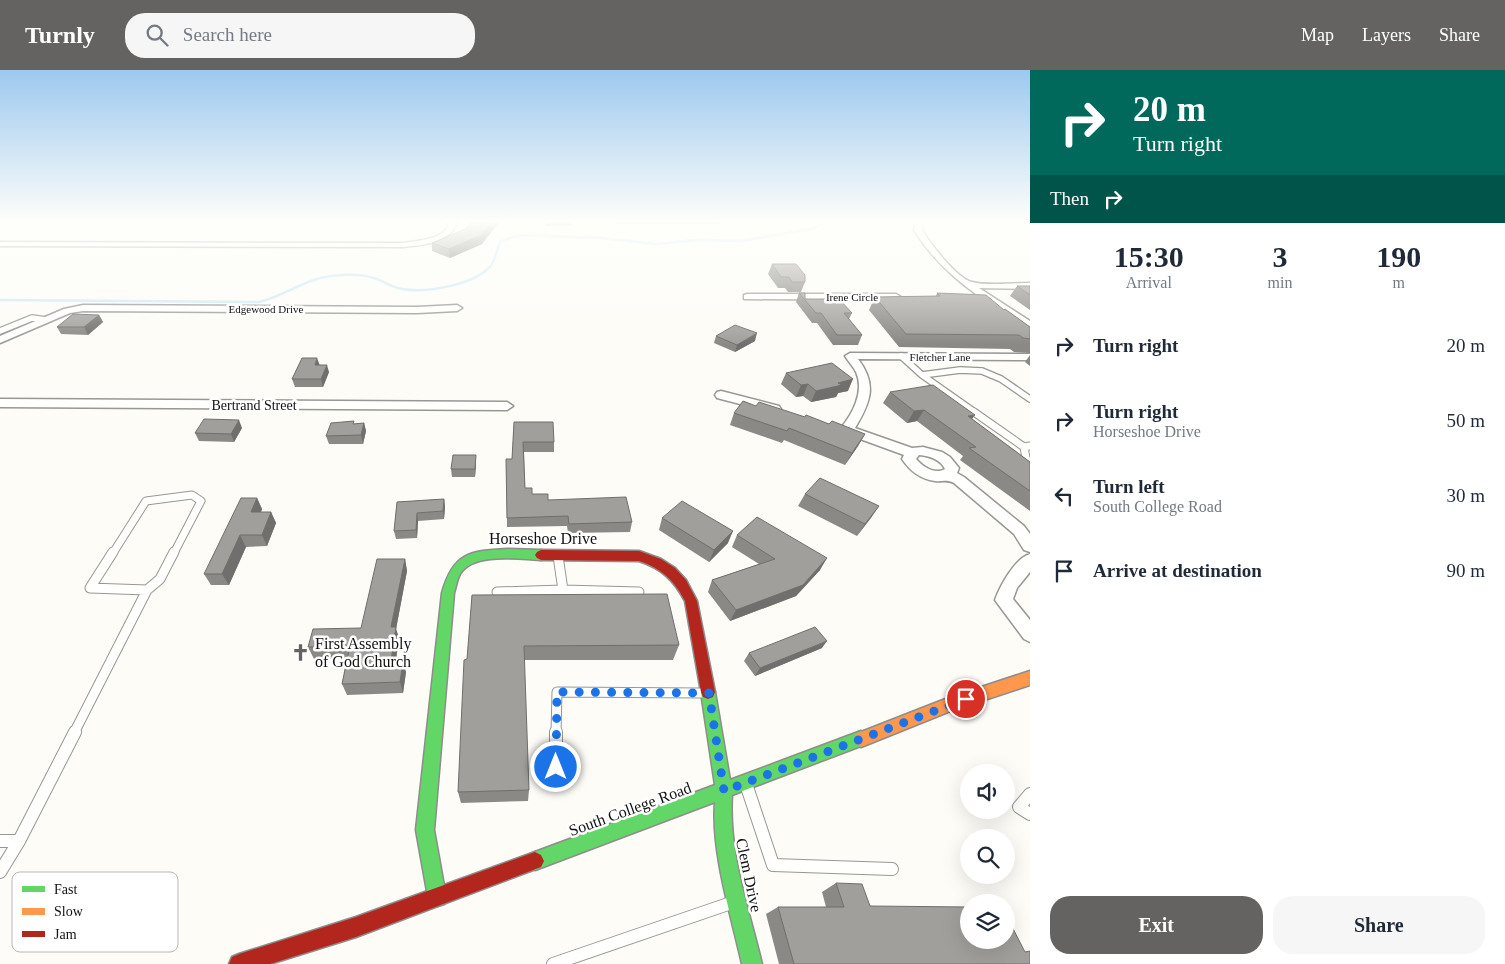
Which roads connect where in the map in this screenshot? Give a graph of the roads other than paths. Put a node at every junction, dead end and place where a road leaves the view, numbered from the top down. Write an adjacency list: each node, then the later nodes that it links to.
1 (943, 262): 2 (street)
2 (970, 285): 3 (street); 7 (street)
3 (1030, 286)
4 (747, 297): 5 (street, Irene Circle)
5 (910, 298)
6 (968, 298): 7 (street)
7 (988, 298): 10 (street)
8 (457, 308): 9 (street, Edgewood Drive)
9 (46, 320): 11 (lane); 12 (street)
10 (1030, 325)
11 (0, 331)
12 (0, 340)
13 (901, 356): 14 (street, Fletcher Lane); 15 (lane); 22 (street, Fletcher Lane)
14 (1030, 357)
15 (922, 375): 17 (lane); 23 (lane)
16 (722, 395): 20 (street)
17 (1030, 399)
18 (0, 403): 19 (street, Bertrand Street)
19 (508, 406)
20 (789, 413)
21 (831, 424): 22 (street)
22 (848, 429): 24 (street)
23 (1027, 446): 25 (lane)
24 (912, 453): 26 (street); 26 (street)
25 (1030, 465)
26 (949, 474): 27 (street)
27 (1030, 546)
28 (557, 554): 31 (lane); 36 (street, Horseshoe Drive); 46 (street, Horseshoe Drive)
29 (1030, 560): 34 (street)
30 (147, 590): 30 (lane); 43 (lane)
31 (563, 590): 32 (lane); 33 (lane)
32 (496, 592)
33 (639, 592)
34 (1030, 634)
35 (1030, 678): 38 (street, South College Road)
36 (709, 693): 37 (lane); 39 (street, Horseshoe Drive)
37 (556, 767)
38 (746, 783): 39 (street, South College Road); 44 (lane)
39 (724, 791): 46 (street, South College Road); 47 (street, Clem Drive)
40 (1030, 794): 41 (lane)
41 (1030, 814)
42 (0, 841): 43 (lane)
43 (19, 841): 45 (lane)
44 (892, 869)
45 (0, 872)
46 (437, 897): 48 (street, South College Road)
47 (738, 901): 51 (lane); 52 (street, Clem Drive)
48 (310, 942): 49 (lane); 50 (street, South College Road)
49 (308, 957)
50 (239, 964)
51 (553, 964)
52 (752, 964)

